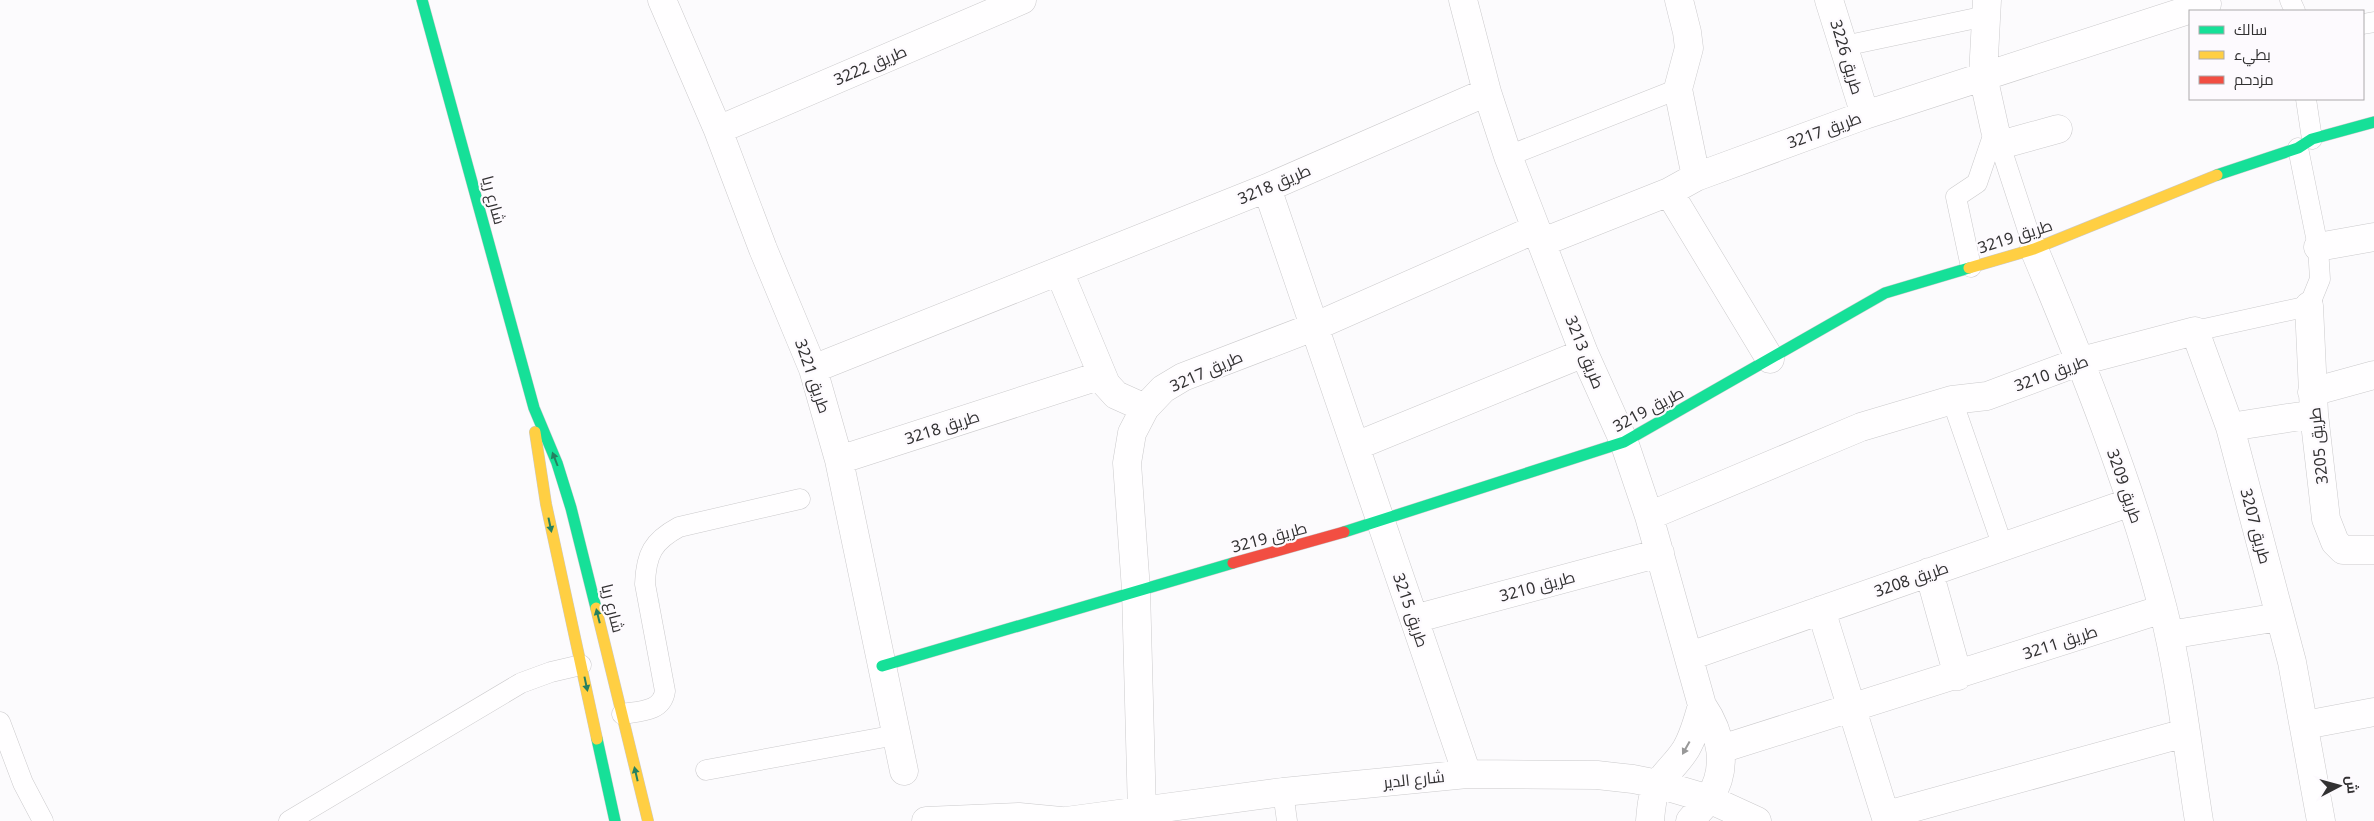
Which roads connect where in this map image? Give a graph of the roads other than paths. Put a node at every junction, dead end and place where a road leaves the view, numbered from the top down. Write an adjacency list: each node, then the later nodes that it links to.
1 (422, 0): 41 (street, شارع ريا)
2 (662, 0): 17 (street, طريق 3221)
3 (1022, 0): 17 (street, طريق 3222)
4 (1463, 0): 12 (street, طريق 3213)
5 (1679, 0): 11 (street)
6 (1830, 0): 9 (street, طريق 3226)
7 (2211, 1): 10 (street, طريق 3217)
8 (1987, 8): 9 (lane); 10 (street)
9 (1844, 46): 14 (street, طريق 3226)
10 (1983, 76): 14 (street, طريق 3217); 18 (street)
11 (1678, 89): 20 (lane); 21 (street)
12 (1488, 92): 20 (street, طريق 3213); 22 (street, طريق 3218)
13 (2306, 100): 19 (lane)
14 (1865, 115): 21 (street, طريق 3217)
15 (2374, 122): 19 (street, طريق 3219)
16 (2058, 129): 18 (street)
17 (718, 130): 36 (street, طريق 3221)
18 (1998, 137): 27 (lane); 28 (lane)
19 (2305, 143): 26 (lane); 27 (street, طريق 3219)
20 (1508, 156): 24 (street, طريق 3213)
21 (1696, 177): 23 (street, طريق 3217)
22 (1267, 188): 29 (street, طريق 3218); 31 (street, طريق 3215)
23 (1669, 192): 24 (street, طريق 3217); 34 (street)
24 (1540, 236): 31 (street, طريق 3217); 33 (street, طريق 3213)
25 (2374, 237): 26 (street)
26 (2318, 247): 30 (lane)
27 (2034, 249): 28 (street, طريق 3219); 35 (street, طريق 3209)
28 (1971, 268): 34 (street, طريق 3219)
29 (1059, 271): 36 (street, طريق 3218); 37 (street)
30 (2309, 306): 32 (lane, طريق 3210); 40 (street, طريق 3205)
31 (1316, 326): 42 (street, طريق 3217); 45 (street, طريق 3215)
32 (2195, 331): 35 (street, طريق 3210); 43 (street, طريق 3207)
33 (1584, 353): 44 (street, طريق 3213); 45 (street)
34 (1770, 359): 44 (street, طريق 3219)
35 (2081, 361): 39 (street, طريق 3210); 48 (street, طريق 3209)
36 (813, 369): 46 (street, طريق 3221)
37 (1102, 375): 42 (street); 46 (street, طريق 3218)
38 (2374, 375): 40 (street)
39 (1952, 400): 49 (street, طريق 3210); 51 (lane)
40 (2313, 403): 43 (street); 52 (street, طريق 3205)
41 (534, 408): 62 (street, شارع ريا, one-way to 62); 68 (street, شارع ريا, one-way to 41)
42 (1144, 408): 55 (street, طريق 3217)
43 (2230, 427): 58 (street, طريق 3207)
44 (1624, 442): 49 (street, طريق 3213); 50 (street, طريق 3219)
45 (1356, 446): 50 (street, طريق 3215)
46 (839, 460): 63 (street, طريق 3221)
47 (800, 499): 68 (lane)
48 (2131, 502): 51 (street, طريق 3208); 56 (street, طريق 3209)
49 (1649, 516): 53 (street, طريق 3213)
50 (1382, 522): 55 (street, طريق 3219); 59 (street, طريق 3215)
51 (2003, 547): 54 (street, طريق 3208)
52 (2374, 550)
53 (1660, 553): 59 (street, طريق 3210); 61 (street, طريق 3213)
54 (1929, 572): 57 (street, طريق 3208); 64 (street)
55 (1136, 590): 63 (street, طريق 3219); 80 (street, طريق 3217)
56 (2163, 609): 60 (street, طريق 3209); 64 (street, طريق 3211)
57 (1821, 610): 61 (street, طريق 3208); 66 (street)
58 (2279, 617): 60 (street); 70 (street, طريق 3207)
59 (1414, 619): 76 (street, طريق 3215)
60 (2169, 635): 71 (street, طريق 3209)
61 (1690, 656): 65 (street, طريق 3213)
62 (581, 665): 83 (lane); 84 (street, شارع ريا, one-way to 84)
63 (882, 666): 72 (street, طريق 3221)
64 (1958, 676): 66 (street, طريق 3211)
65 (1702, 705): 73 (street, طريق 3213); 77 (street, one-way to 77)
66 (1851, 707): 73 (street, طريق 3211); 81 (street)
67 (2374, 712): 70 (street)
68 (622, 714): 85 (street, شارع ريا, one-way to 68)
69 (0, 722): 82 (lane)
70 (2305, 725): 94 (street, طريق 3207)
71 (2185, 733): 81 (street); 93 (street, طريق 3209)
72 (896, 735): 74 (lane); 75 (street, طريق 3221)
73 (1721, 749): 79 (street, طريق 3213)
74 (706, 770)
75 (904, 771)
76 (1467, 774): 77 (street, شارع الدير); 78 (street, شارع الدير)
77 (1658, 784): 79 (street, شارع الدير); 90 (street)
78 (1283, 792): 80 (street, شارع الدير); 89 (lane)
79 (1709, 799): 91 (street, طريق 3213); 92 (street, شارع الدير)
80 (1142, 812): 88 (street, شارع الدير)
81 (1887, 818)
82 (43, 821)
83 (289, 821)
84 (615, 821)
85 (648, 821)
86 (926, 821): 87 (street)
87 (1061, 821)
88 (1066, 821)
89 (1287, 821)
90 (1650, 821)
91 (1690, 821)
92 (1757, 821)
93 (2199, 821)
94 (2322, 821)

